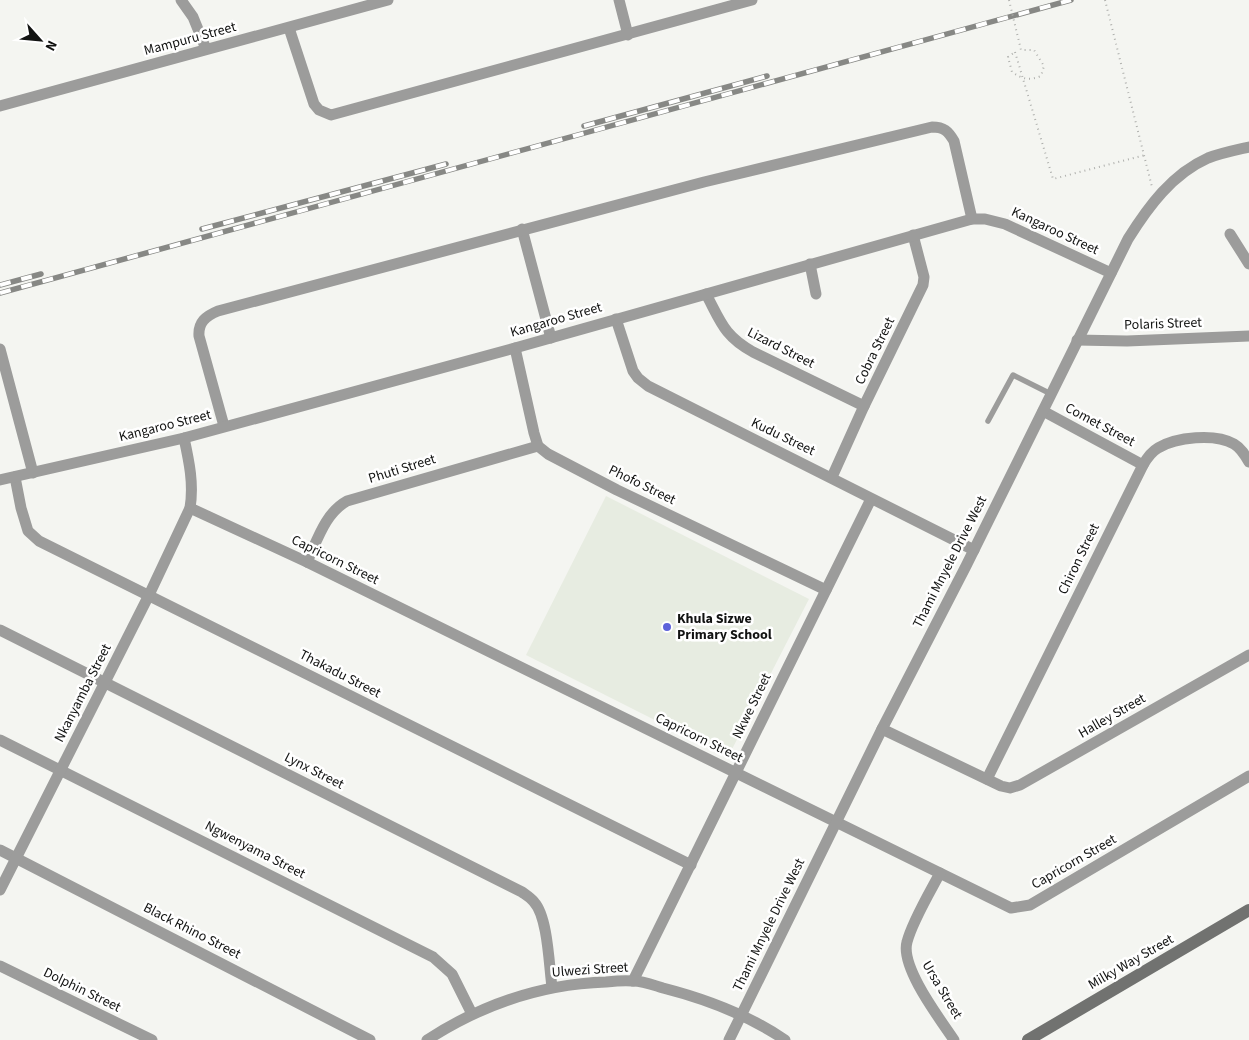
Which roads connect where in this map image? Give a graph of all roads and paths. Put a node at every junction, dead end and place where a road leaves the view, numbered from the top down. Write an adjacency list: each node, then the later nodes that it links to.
1 (181, 0): 9 (street)
2 (388, 0): 7 (street, Mampuru Street)
3 (619, 0): 8 (street)
4 (752, 0): 8 (street)
5 (1009, 0): 12 (path, bridge)
6 (1105, 0): 12 (path)
7 (289, 28): 8 (street); 9 (street, Mampuru Street)
8 (628, 35)
9 (206, 50): 10 (street, Mampuru Street)
10 (0, 106)
11 (1249, 147): 13 (street, Thami Mnyele Drive West)
12 (1144, 155): 13 (path)
13 (1155, 200): 20 (street, Thami Mnyele Drive West)
14 (972, 219): 15 (street); 17 (street, Kangaroo Street); 20 (street, Kangaroo Street)
15 (522, 229): 25 (street); 33 (street)
16 (1230, 234): 19 (street)
17 (913, 236): 18 (street, Kangaroo Street); 30 (street, Cobra Street)
18 (810, 264): 21 (street, Kangaroo Street); 22 (street)
19 (1249, 264)
20 (1111, 273): 26 (street, Thami Mnyele Drive West)
21 (706, 294): 23 (street, Kangaroo Street); 30 (street, Lizard Street)
22 (816, 294)
23 (616, 318): 25 (street, Kangaroo Street); 40 (street, Kudu Street)
24 (1249, 336): 26 (street, Polaris Street)
25 (551, 338): 27 (street, Kangaroo Street)
26 (1077, 340): 29 (street, Thami Mnyele Drive West)
27 (515, 348): 33 (street, Kangaroo Street); 35 (street)
28 (0, 349): 38 (street)
29 (1051, 394): 31 (street, Thami Mnyele Drive West); 32 (lane)
30 (864, 406): 40 (street, Cobra Street)
31 (1043, 411): 37 (street, Comet Street); 44 (street, Thami Mnyele Drive West)
32 (988, 421)
33 (224, 426): 34 (street, Kangaroo Street)
34 (184, 438): 38 (street, Kangaroo Street); 43 (street)
35 (538, 446): 45 (street, Phuti Street); 46 (street, Phofo Street)
36 (1249, 462): 37 (street, Chiron Street)
37 (1143, 465): 56 (street, Chiron Street)
38 (33, 472): 39 (street, Kangaroo Street)
39 (15, 477): 41 (street, Kangaroo Street); 47 (street, Thakadu Street)
40 (832, 477): 42 (street, Kudu Street)
41 (0, 480)
42 (872, 499): 44 (street, Kudu Street); 46 (street, Nkwe Street)
43 (190, 508): 45 (street, Capricorn Street); 47 (street, Nkanyamba Street)
44 (974, 550): 51 (street, Thami Mnyele Drive West)
45 (307, 562): 54 (street, Capricorn Street)
46 (826, 590): 54 (street, Nkwe Street)
47 (149, 595): 50 (street, Nkanyamba Street); 60 (street, Thakadu Street)
48 (0, 630): 50 (street, Lynx Street)
49 (1249, 655): 56 (street, Halley Street)
50 (104, 683): 53 (street, Nkanyamba Street); 66 (street, Lynx Street)
51 (882, 729): 56 (street, Halley Street); 57 (street, Thami Mnyele Drive West)
52 (0, 740): 53 (street, Ngwenyama Street)
53 (60, 770): 59 (street, Nkanyamba Street); 67 (street, Ngwenyama Street)
54 (736, 773): 57 (street, Capricorn Street); 60 (street, Nkwe Street)
55 (1249, 776): 61 (street, Capricorn Street)
56 (987, 779)
57 (837, 822): 61 (street, Capricorn Street); 68 (street, Thami Mnyele Drive West)
58 (0, 850): 59 (street, Black Rhino Street)
59 (16, 858): 62 (street, Nkanyamba Street); 70 (street, Black Rhino Street)
60 (691, 865): 65 (street, Nkwe Street)
61 (940, 873): 74 (street, Ursa Street)
62 (0, 890)
63 (1249, 910): 75 (street, Milky Way Street)
64 (0, 966): 69 (street, Dolphin Street)
65 (634, 980): 66 (street, Ulwezi Street); 68 (street, Ulwezi Street)
66 (552, 987): 67 (street, Ulwezi Street)
67 (472, 1014): 71 (street, Ulwezi Street)
68 (742, 1015): 72 (street, Thami Mnyele Drive West); 73 (street, Ulwezi Street)
69 (152, 1040)
70 (370, 1040)
71 (427, 1040)
72 (729, 1040)
73 (785, 1040)
74 (954, 1040)
75 (1028, 1040)

